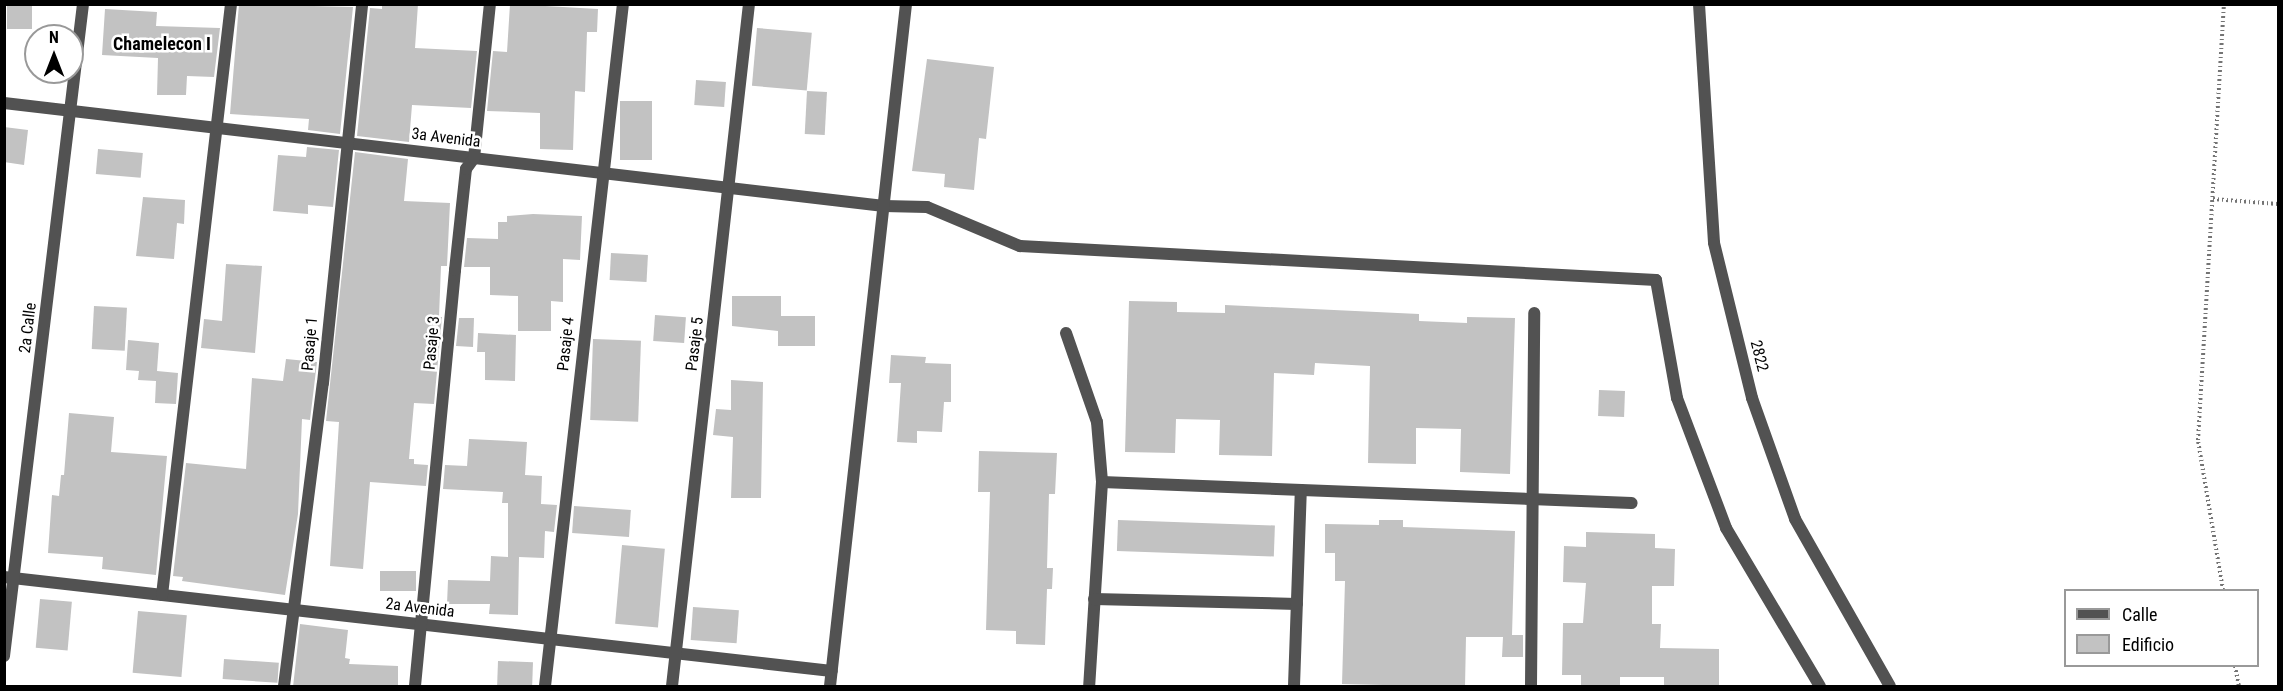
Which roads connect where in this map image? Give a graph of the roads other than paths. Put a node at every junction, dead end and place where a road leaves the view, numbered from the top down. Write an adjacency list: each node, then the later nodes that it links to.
1 (82, 4): 10 (street, 2a Calle)
2 (231, 4): 11 (street)
3 (363, 4): 12 (street, Pasaje 1)
4 (490, 4): 13 (street, Pasaje 3)
5 (622, 4): 14 (street, Pasaje 4)
6 (749, 4): 15 (street, Pasaje 5)
7 (906, 4): 16 (street)
8 (1699, 4): 42 (street, 2822)
9 (4, 103): 10 (street, 3a Avenida)
10 (71, 111): 11 (street, 3a Avenida); 23 (street, 2a Calle)
11 (217, 128): 12 (street, 3a Avenida); 24 (street)
12 (345, 143): 13 (street, 3a Avenida); 27 (street, Pasaje 1)
13 (474, 158): 14 (street, 3a Avenida); 28 (street, Pasaje 3)
14 (601, 173): 15 (street, 3a Avenida); 29 (street, Pasaje 4)
15 (729, 188): 16 (street, 3a Avenida); 30 (street, Pasaje 5)
16 (884, 207): 32 (street); 41 (street, 3a Avenida)
17 (1534, 314): 21 (street)
18 (1066, 333): 19 (street)
19 (1102, 482): 20 (street); 25 (street)
20 (1301, 490): 21 (street); 26 (street)
21 (1535, 499): 22 (street); 40 (street)
22 (1632, 503)
23 (9, 578): 24 (street, 2a Avenida); 31 (street, 2a Calle)
24 (162, 595): 27 (street, 2a Avenida)
25 (1094, 599): 26 (street); 38 (street)
26 (1297, 604): 39 (street)
27 (294, 610): 28 (street, 2a Avenida); 33 (street, Pasaje 1)
28 (423, 625): 29 (street, 2a Avenida); 34 (street, Pasaje 3)
29 (551, 640): 30 (street, 2a Avenida); 35 (street, Pasaje 4)
30 (676, 654): 32 (street, 2a Avenida); 36 (street, Pasaje 5)
31 (4, 656)
32 (832, 671): 37 (street)
33 (284, 687)
34 (415, 687)
35 (545, 687)
36 (672, 687)
37 (830, 687)
38 (1089, 687)
39 (1294, 687)
40 (1531, 687)
41 (1820, 687)
42 (1890, 687)

